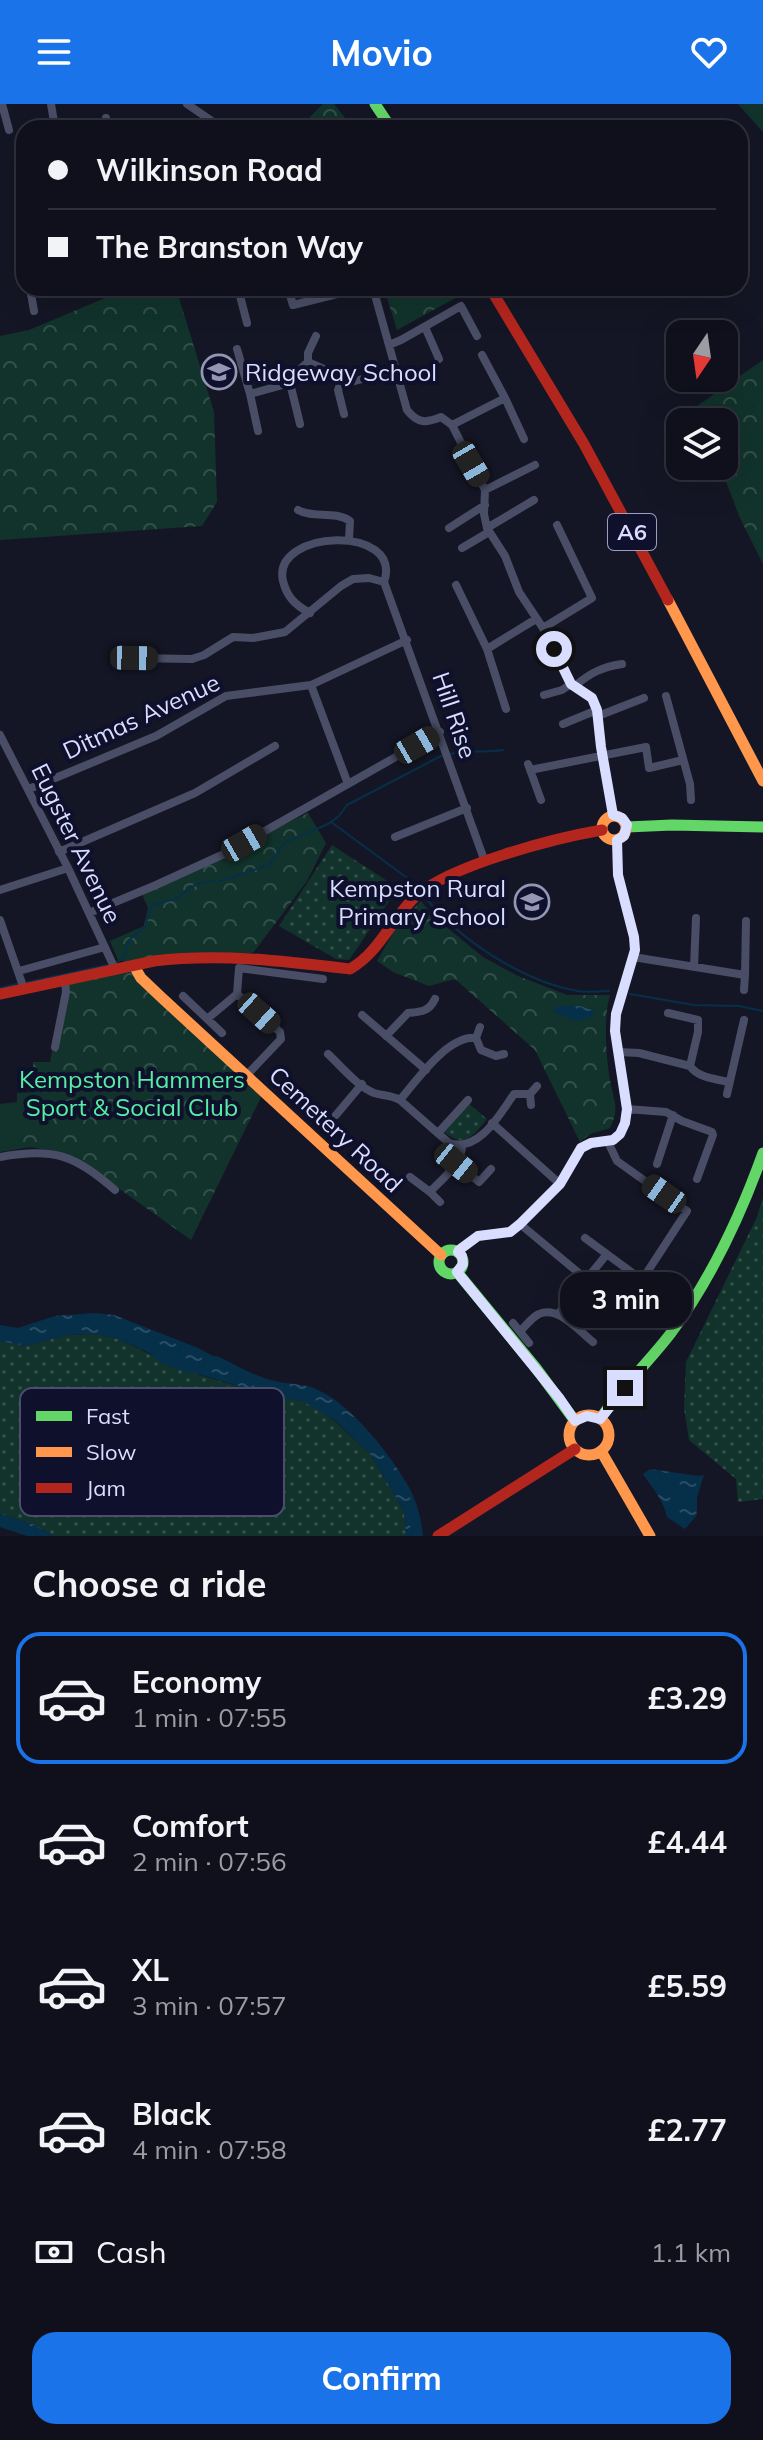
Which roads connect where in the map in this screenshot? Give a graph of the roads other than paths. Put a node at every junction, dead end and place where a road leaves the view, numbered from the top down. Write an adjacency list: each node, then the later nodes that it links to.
1 (2, 104): 4 (street)
2 (187, 104): 3 (street)
3 (210, 120)
4 (9, 130)
5 (31, 296): 11 (street)
6 (240, 296): 12 (street)
7 (290, 296): 8 (street)
8 (329, 296)
9 (375, 296): 16 (street)
10 (495, 296): 67 (main road, A6)
11 (34, 311)
12 (247, 323)
13 (425, 327): 15 (street); 16 (street); 19 (street)
14 (316, 336): 20 (street)
15 (477, 336)
16 (389, 345): 21 (street)
17 (237, 349): 24 (street)
18 (482, 355): 25 (street)
19 (439, 359)
20 (308, 362): 22 (street); 23 (street)
21 (396, 370): 23 (street); 28 (street)
22 (290, 383): 24 (street); 27 (street)
23 (340, 385): 26 (street)
24 (250, 394): 29 (street)
25 (505, 398): 28 (street); 30 (street)
26 (344, 414)
27 (300, 424)
28 (452, 425): 31 (street)
29 (258, 431)
30 (524, 439)
31 (471, 464): 33 (street); 34 (street)
32 (535, 465): 34 (street)
33 (460, 468)
34 (485, 490): 35 (street)
35 (485, 505): 39 (street); 40 (street)
36 (533, 505): 40 (street)
37 (298, 510): 41 (street)
38 (557, 525): 45 (street)
39 (449, 528)
40 (488, 530): 42 (street); 48 (street)
41 (349, 540): 43 (street, Hill Rise); 47 (street)
42 (462, 548)
43 (384, 582): 47 (street); 50 (street, Hill Rise)
44 (456, 585): 51 (street)
45 (592, 598): 46 (street); 49 (street)
46 (598, 608)
47 (310, 613): 52 (street)
48 (536, 619): 49 (street); 51 (street)
49 (543, 628): 55 (street)
50 (407, 640): 54 (street, Ditmas Avenue); 62 (street, Hill Rise)
51 (487, 649): 59 (street)
52 (134, 658)
53 (622, 664): 55 (street)
54 (311, 685): 68 (street); 69 (street, Ditmas Avenue)
55 (573, 685): 56 (street); 60 (street)
56 (544, 695)
57 (666, 696): 66 (street)
58 (644, 698): 60 (street)
59 (506, 709)
60 (598, 713): 61 (street); 65 (street)
61 (563, 724)
62 (440, 732): 68 (street); 72 (street, Hill Rise)
63 (0, 735): 69 (street, Eugster Avenue)
64 (275, 746): 79 (street)
65 (603, 755): 66 (street); 70 (street); 73 (street)
66 (683, 760): 71 (street)
67 (763, 781)
68 (348, 784): 83 (street)
69 (29, 789): 79 (street, Eugster Avenue)
70 (541, 800)
71 (691, 800)
72 (467, 808): 77 (street); 80 (street, Hill Rise)
73 (613, 815): 74 (main road); 76 (main road)
74 (627, 827): 75 (main road); 78 (main road)
75 (763, 827)
76 (602, 830): 78 (main road); 80 (main road)
77 (395, 837)
78 (617, 840): 88 (street)
79 (59, 852): 81 (street, Eugster Avenue)
80 (485, 862): 89 (main road)
81 (68, 868): 82 (street); 83 (street, Eugster Avenue)
82 (0, 890)
83 (89, 913): 87 (street, Eugster Avenue)
84 (696, 918): 90 (street)
85 (0, 920): 91 (street)
86 (746, 921): 92 (street)
87 (105, 947): 89 (street, Eugster Avenue); 91 (street)
88 (633, 957): 90 (street); 110 (street)
89 (120, 966): 94 (main road); 115 (main road, Cemetery Road)
90 (694, 967): 92 (street)
91 (19, 971): 95 (street)
92 (745, 975): 96 (street)
93 (323, 979): 98 (street)
94 (65, 980): 95 (main road); 109 (street)
95 (23, 985): 97 (main road)
96 (744, 990)
97 (0, 994)
98 (237, 994): 103 (street); 115 (street)
99 (183, 996): 103 (street)
100 (435, 999): 107 (street)
101 (668, 1013): 113 (street)
102 (362, 1015): 107 (street)
103 (207, 1019): 106 (street)
104 (744, 1020): 116 (street)
105 (480, 1027): 108 (street)
106 (222, 1033)
107 (386, 1036): 114 (street)
108 (476, 1038): 112 (street); 114 (street)
109 (55, 1047)
110 (618, 1052): 113 (street); 124 (street)
111 (328, 1054): 117 (street)
112 (504, 1054)
113 (690, 1066): 116 (street)
114 (426, 1070): 121 (street)
115 (246, 1076): 146 (main road, Cemetery Road)
116 (729, 1082): 120 (street)
117 (362, 1084): 121 (street); 125 (street)
118 (537, 1086): 119 (street)
119 (530, 1094): 123 (street); 127 (street)
120 (727, 1094)
121 (400, 1100): 128 (street)
122 (468, 1100): 128 (street)
123 (531, 1105)
124 (627, 1109): 126 (street); 129 (street)
125 (336, 1115)
126 (673, 1115): 134 (street); 137 (street)
127 (492, 1123): 130 (street); 138 (street)
128 (438, 1133): 130 (street)
129 (608, 1142): 138 (street); 145 (street)
130 (462, 1146): 133 (street)
131 (763, 1153): 154 (main road)
132 (0, 1157): 139 (street)
133 (456, 1163): 135 (street); 140 (street)
134 (657, 1164)
135 (491, 1169)
136 (410, 1177): 140 (street)
137 (697, 1179)
138 (560, 1184): 142 (street)
139 (115, 1190)
140 (430, 1192): 141 (street)
141 (440, 1202)
142 (520, 1224): 144 (street); 148 (street)
143 (585, 1238): 145 (street)
144 (458, 1252): 146 (main road); 147 (main road)
145 (607, 1254): 148 (street)
146 (441, 1255): 147 (main road, Cemetery Road)
147 (457, 1272): 155 (main road, Cemetery Road)
148 (586, 1279): 149 (street)
149 (558, 1314): 151 (street); 152 (street)
150 (513, 1323): 151 (street)
151 (520, 1331): 153 (street)
152 (593, 1342)
153 (529, 1343)
154 (600, 1419): 155 (main road); 157 (main road)
155 (575, 1421): 156 (main road)
156 (575, 1449): 157 (main road); 158 (main road)
157 (601, 1451): 159 (main road)
158 (438, 1536)
159 (650, 1536)

